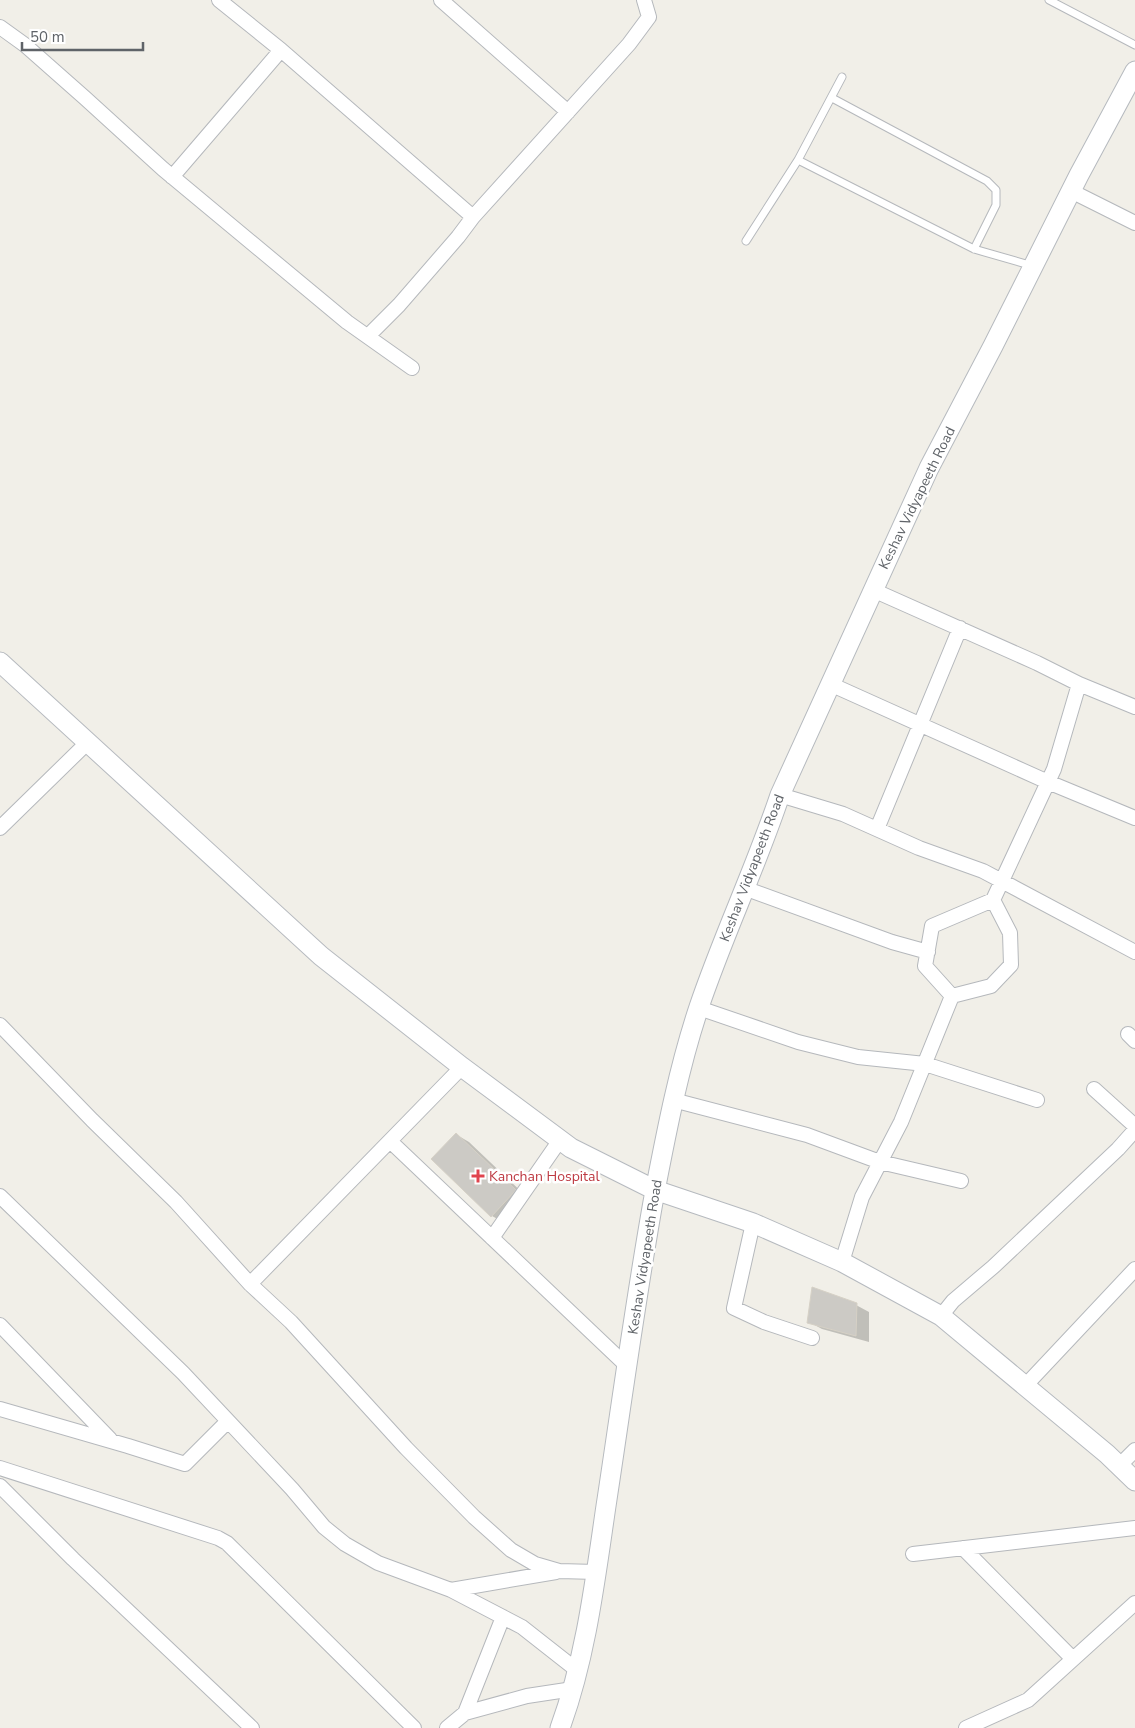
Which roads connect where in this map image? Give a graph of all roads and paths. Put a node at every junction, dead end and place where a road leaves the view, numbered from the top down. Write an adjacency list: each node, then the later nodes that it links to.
1 (219, 0): 7 (street)
2 (440, 0): 11 (street)
3 (644, 0): 11 (street)
4 (1050, 0): 6 (lane)
5 (0, 27): 13 (street)
6 (1135, 45)
7 (281, 50): 13 (street); 15 (street)
8 (1135, 72): 14 (street, Keshav Vidyapeeth Road)
9 (842, 77): 10 (lane)
10 (832, 98): 12 (lane); 18 (lane)
11 (568, 112): 15 (street)
12 (798, 160): 17 (lane); 18 (lane)
13 (172, 176): 20 (street)
14 (1071, 191): 16 (street); 19 (street, Keshav Vidyapeeth Road)
15 (473, 217): 20 (street)
16 (1135, 223)
17 (746, 241)
18 (974, 248): 19 (lane)
19 (1033, 266): 22 (street, Keshav Vidyapeeth Road)
20 (368, 336): 21 (street)
21 (412, 368)
22 (873, 590): 23 (street); 25 (street, Keshav Vidyapeeth Road)
23 (960, 628): 26 (street); 28 (street)
24 (0, 662): 29 (street)
25 (830, 684): 28 (street); 31 (street, Keshav Vidyapeeth Road)
26 (1079, 684): 27 (street); 30 (street)
27 (1135, 707)
28 (920, 725): 30 (street); 34 (street)
29 (88, 742): 33 (street); 44 (street)
30 (1048, 782): 32 (street); 35 (street)
31 (780, 795): 34 (street); 36 (street, Keshav Vidyapeeth Road)
32 (1135, 818)
33 (0, 828)
34 (877, 829): 35 (street)
35 (1002, 882): 37 (street); 39 (street)
36 (744, 888): 38 (street); 41 (street, Keshav Vidyapeeth Road)
37 (993, 900): 38 (street); 40 (street)
38 (928, 952): 40 (street)
39 (1135, 952)
40 (952, 996): 43 (street)
41 (699, 1008): 43 (street); 46 (street, Keshav Vidyapeeth Road)
42 (0, 1025): 59 (street)
43 (925, 1064): 47 (street); 51 (street)
44 (462, 1067): 49 (street); 50 (street)
45 (1094, 1089): 48 (street)
46 (673, 1100): 51 (street); 53 (street, Keshav Vidyapeeth Road)
47 (1037, 1100)
48 (1135, 1128): 60 (street)
49 (560, 1140): 53 (street); 56 (street)
50 (390, 1141): 56 (street); 59 (street)
51 (880, 1162): 52 (street); 57 (street)
52 (961, 1181)
53 (655, 1190): 55 (street); 63 (street, Keshav Vidyapeeth Road)
54 (0, 1196): 66 (street)
55 (753, 1223): 57 (street); 62 (street)
56 (492, 1238): 63 (street)
57 (842, 1262): 60 (street)
58 (1135, 1269): 64 (street)
59 (250, 1284): 76 (street)
60 (941, 1316): 64 (street)
61 (0, 1325): 67 (street)
62 (812, 1338)
63 (627, 1366): 77 (street, Keshav Vidyapeeth Road)
64 (1025, 1386): 69 (street)
65 (0, 1410): 67 (street)
66 (228, 1421): 67 (street); 78 (street)
67 (112, 1441)
68 (1135, 1450): 69 (street)
69 (1119, 1466): 71 (street)
70 (0, 1468): 87 (street)
71 (1135, 1481)
72 (0, 1486): 86 (street)
73 (1135, 1528): 74 (street)
74 (963, 1548): 75 (street); 81 (street)
75 (913, 1554)
76 (559, 1571): 77 (street); 78 (street)
77 (596, 1572): 82 (street, Keshav Vidyapeeth Road)
78 (451, 1590): 80 (street)
79 (1135, 1603): 81 (street)
80 (503, 1617): 82 (street); 84 (street)
81 (1073, 1659): 85 (street)
82 (578, 1671): 83 (street, Keshav Vidyapeeth Road)
83 (573, 1689): 84 (street); 89 (street, Keshav Vidyapeeth Road)
84 (465, 1713): 88 (street)
85 (989, 1724): 90 (street)
86 (252, 1728)
87 (414, 1728)
88 (447, 1728)
89 (560, 1728)
90 (966, 1728)

